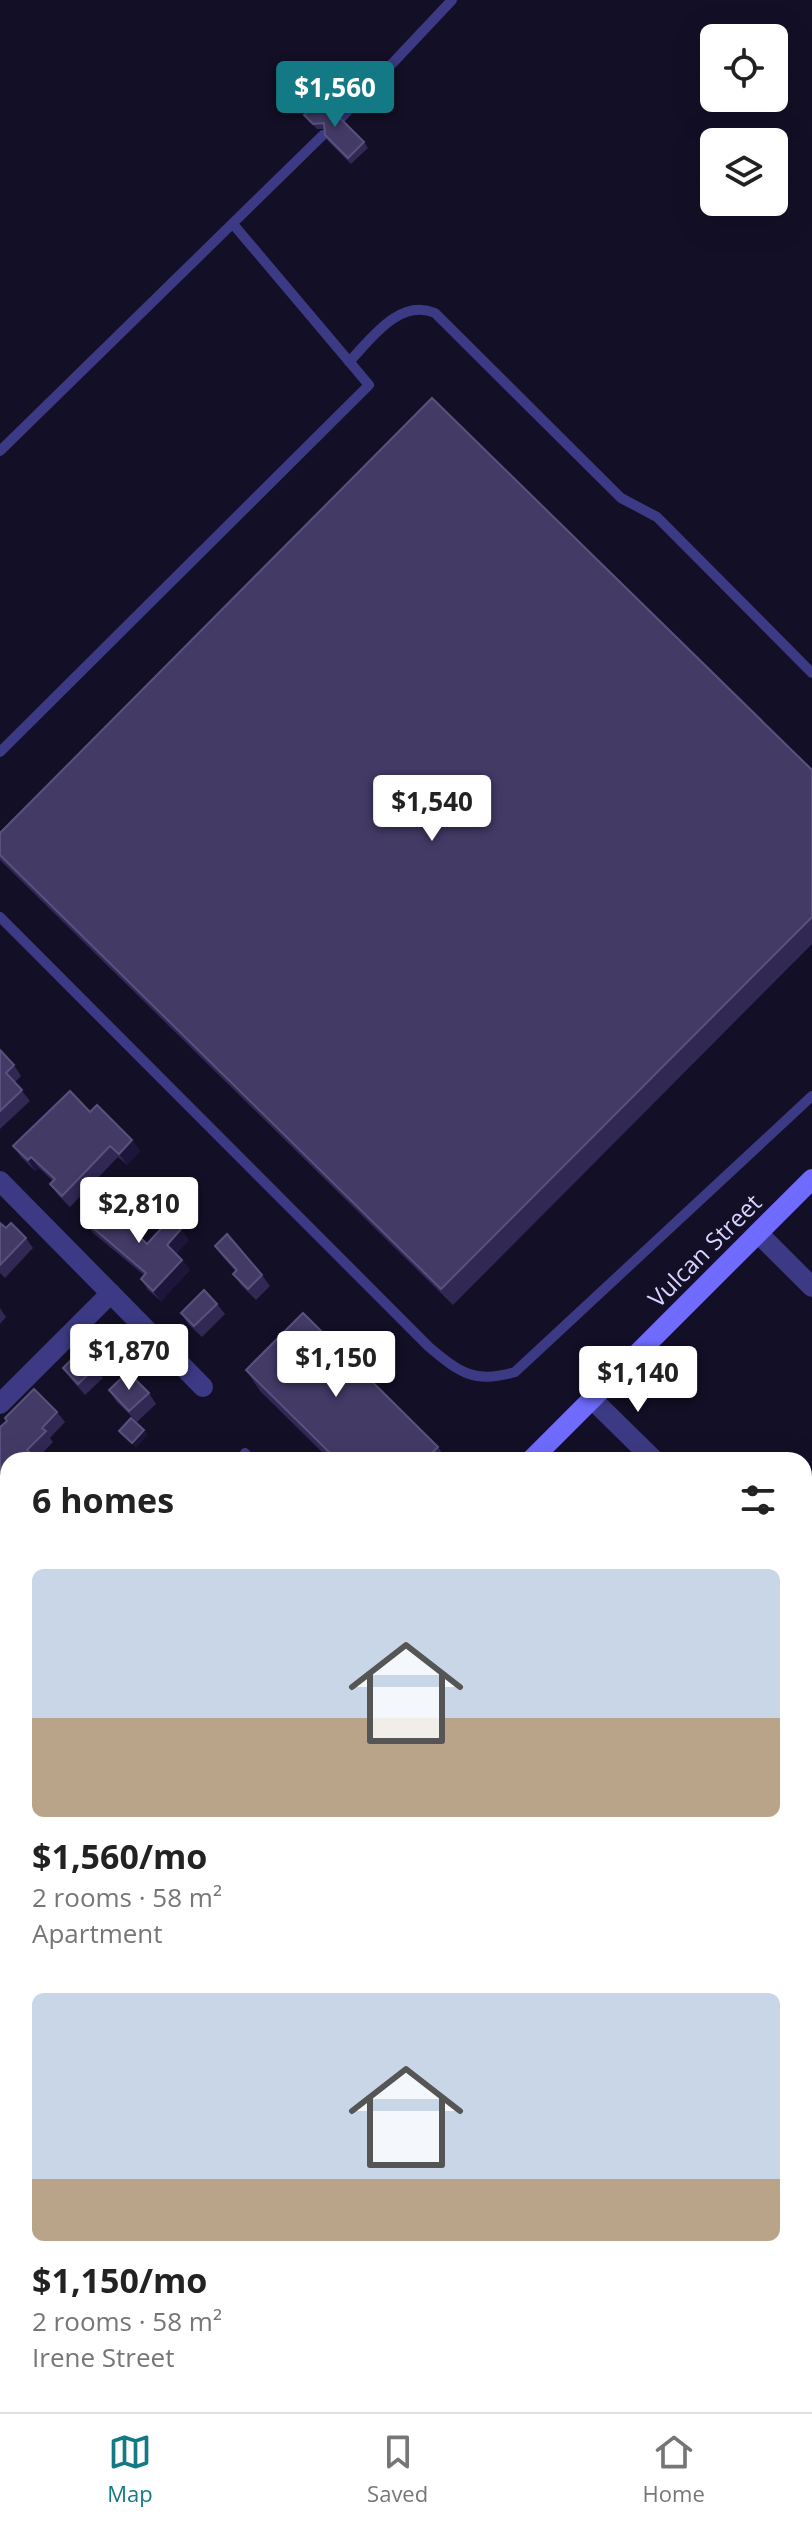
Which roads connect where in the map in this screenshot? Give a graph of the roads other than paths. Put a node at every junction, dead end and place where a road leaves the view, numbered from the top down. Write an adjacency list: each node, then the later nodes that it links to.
1 (452, 0): 2 (lane)
2 (340, 119)
3 (323, 135): 4 (lane)
4 (233, 224): 5 (lane); 6 (lane)
5 (349, 362): 7 (lane); 8 (lane)
6 (0, 451)
7 (812, 673)
8 (0, 752)
9 (0, 917): 10 (lane)
10 (812, 1096)
11 (812, 1179): 13 (street, Vulcan Street)
12 (0, 1181): 15 (street)
13 (758, 1233): 14 (street); 17 (street, Vulcan Street)
14 (812, 1287)
15 (111, 1293): 16 (street); 18 (street)
16 (203, 1387)
17 (592, 1399): 19 (street, Vulcan Street); 20 (street)
18 (0, 1404)
19 (539, 1452)
20 (646, 1452)

